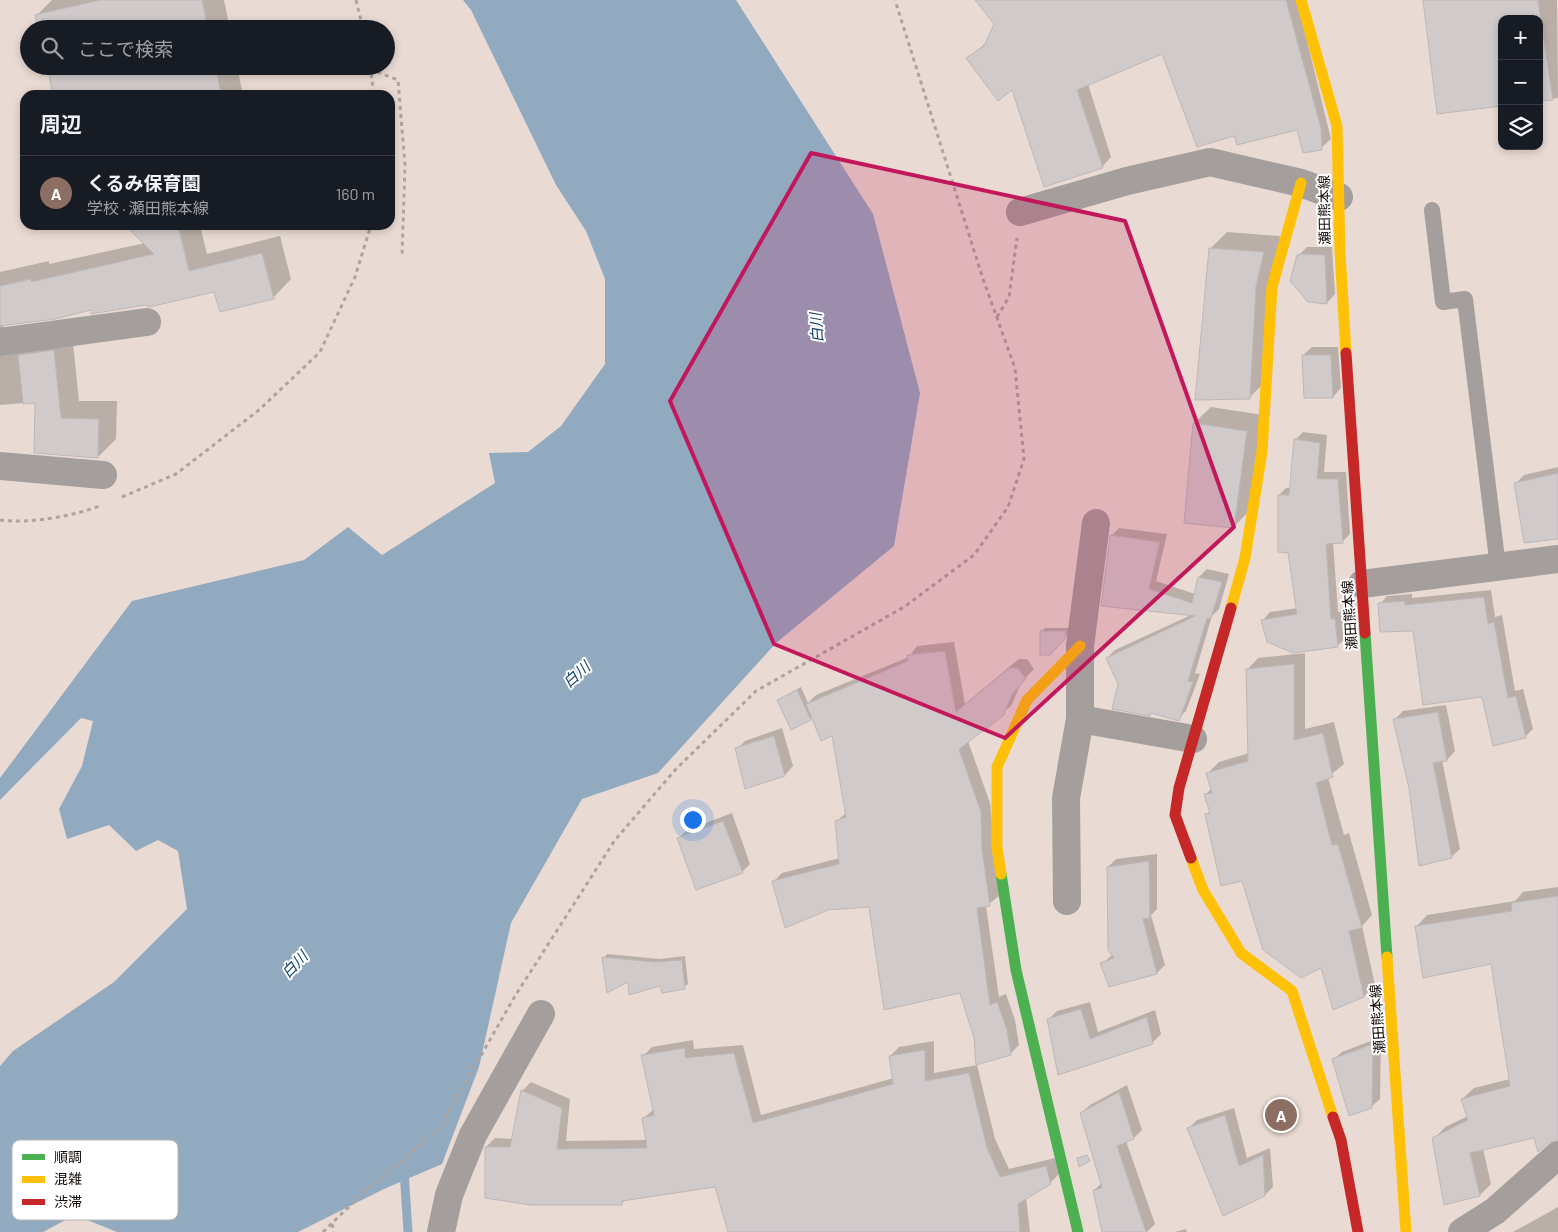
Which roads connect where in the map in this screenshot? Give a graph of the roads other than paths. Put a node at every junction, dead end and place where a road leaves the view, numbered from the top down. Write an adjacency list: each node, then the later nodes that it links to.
1 (1301, 0): 3 (street, 瀬田熊本線)
2 (1302, 183): 3 (street); 5 (street); 16 (street)
3 (1338, 197): 13 (street, 瀬田熊本線)
4 (1432, 210): 12 (lane)
5 (1020, 212)
6 (147, 322): 7 (street)
7 (0, 342)
8 (0, 466): 9 (street)
9 (103, 475)
10 (1096, 523): 14 (street)
11 (1558, 560): 12 (street)
12 (1498, 567): 13 (street)
13 (1362, 584): 23 (street, 瀬田熊本線)
14 (1080, 646): 15 (street); 21 (street)
15 (1080, 719): 16 (street); 17 (street)
16 (1193, 739): 22 (street)
17 (1067, 901)
18 (541, 1014): 20 (street)
19 (1558, 1156): 24 (street)
20 (441, 1232)
21 (1078, 1232)
22 (1358, 1232)
23 (1406, 1232)
24 (1462, 1232)

